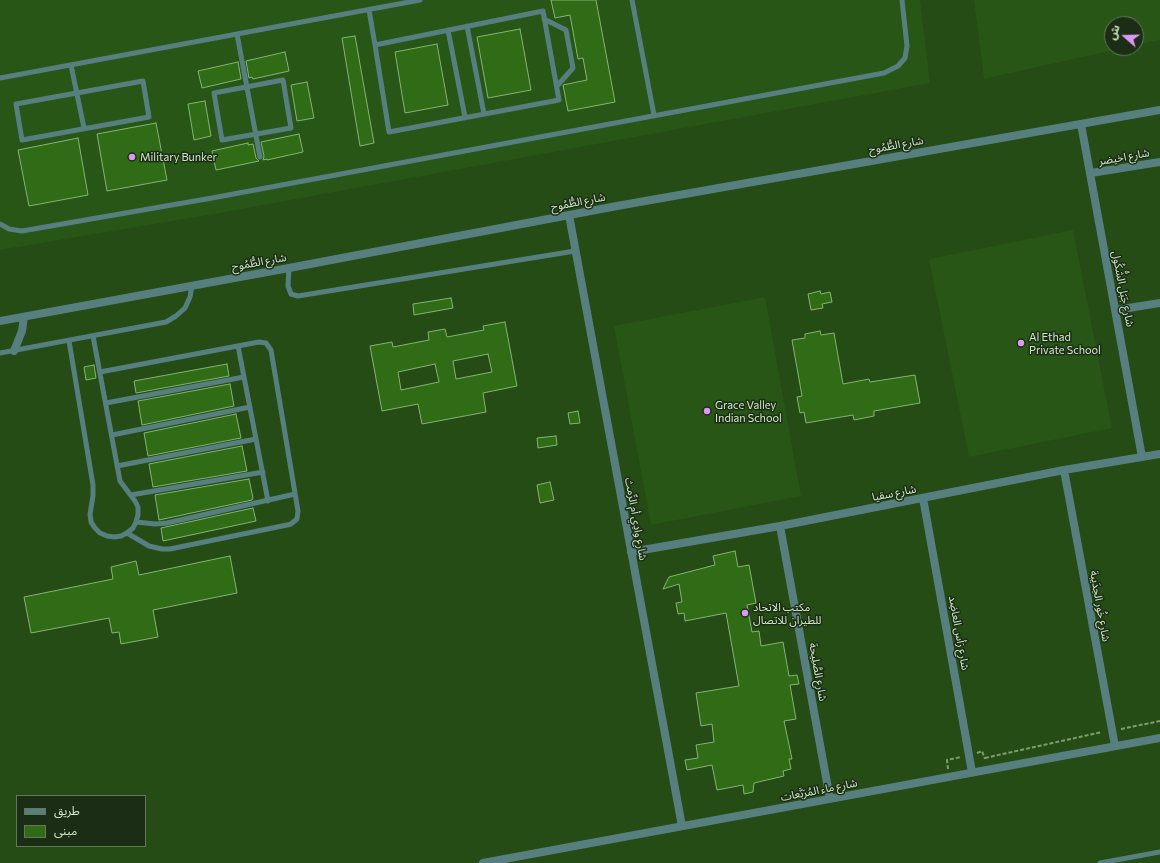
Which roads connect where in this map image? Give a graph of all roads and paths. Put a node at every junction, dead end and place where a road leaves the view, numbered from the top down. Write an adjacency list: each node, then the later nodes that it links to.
1 (420, 0): 4 (lane)
2 (632, 0): 17 (lane)
3 (902, 0): 17 (lane)
4 (369, 10): 8 (lane); 9 (lane)
5 (544, 19): 6 (lane); 12 (lane); 12 (lane)
6 (466, 26): 7 (lane); 16 (lane)
7 (448, 30): 9 (lane); 18 (lane)
8 (237, 34): 10 (lane); 13 (lane)
9 (374, 45): 18 (lane)
10 (71, 65): 11 (lane); 14 (lane)
11 (0, 78)
12 (557, 86): 16 (lane)
13 (247, 87): 21 (lane); 21 (lane); 21 (lane)
14 (77, 93): 20 (lane); 20 (lane); 20 (lane)
15 (1160, 110): 19 (street, شارع الطُّمُوح)
16 (484, 114): 18 (lane)
17 (654, 115): 26 (lane)
18 (466, 117)
19 (1081, 124): 24 (street, شارع جَبَل الشُّكُول); 25 (street, شارع الطُّمُوح)
20 (84, 128)
21 (256, 134): 22 (lane)
22 (260, 157)
23 (1160, 162): 24 (street, شارع اخيضر)
24 (1091, 173): 31 (street, شارع جَبَل الشُّكُول)
25 (569, 215): 27 (street, شارع وادِي أم الرِّمث); 28 (street, شارع الطُّمُوح)
26 (0, 224)
27 (575, 251): 28 (lane); 57 (street, شارع وادِي أم الرِّمث)
28 (289, 268): 29 (street, شارع الطُّمُوح)
29 (192, 285): 32 (street, شارع الطُّمُوح); 34 (lane)
30 (1160, 303): 31 (street)
31 (1116, 310): 46 (street, شارع جَبَل الشُّكُول)
32 (24, 317): 33 (street, شارع الطُّمُوح); 37 (street)
33 (0, 321)
34 (93, 336): 35 (lane); 39 (lane)
35 (69, 341): 37 (lane); 56 (lane)
36 (238, 346): 39 (lane); 40 (lane); 50 (lane)
37 (14, 350): 38 (lane)
38 (0, 353)
39 (100, 372): 41 (lane)
40 (244, 377): 41 (lane); 42 (lane)
41 (106, 402): 43 (lane)
42 (250, 406): 43 (lane); 44 (lane)
43 (112, 435): 47 (lane)
44 (256, 439): 47 (lane); 49 (lane)
45 (1160, 454): 46 (street, شارع سقيا)
46 (1142, 457): 48 (street, شارع سقيا)
47 (117, 466): 51 (lane)
48 (1064, 470): 52 (street, شارع سقيا); 59 (street, شارع خُور الحِدَيبة)
49 (263, 472): 51 (lane); 53 (lane)
50 (295, 494): 53 (lane); 56 (lane)
51 (130, 495): 54 (lane)
52 (923, 498): 55 (street, شارع سقيا); 63 (street, شارع رَأس العاضِد)
53 (268, 501): 54 (lane)
54 (136, 522): 56 (lane)
55 (780, 526): 57 (street, شارع سقيا); 64 (street, شارع الصَّلِيحة)
56 (127, 533)
57 (631, 552): 65 (street, شارع وادِي أم الرِّمث)
58 (1160, 721): 59 (path)
59 (1112, 730): 61 (street, شارع خُور الحِدَيبة); 62 (path)
60 (1160, 738): 61 (street, شارع ماء المُرَبَّعات)
61 (1115, 746): 63 (street, شارع ماء المُرَبَّعات)
62 (985, 758)
63 (972, 772): 64 (street, شارع ماء المُرَبَّعات)
64 (830, 799): 65 (street, شارع ماء المُرَبَّعات)
65 (682, 826): 67 (street, شارع ماء المُرَبَّعات)
66 (1160, 852): 68 (lane)
67 (482, 863)
68 (1100, 863)

